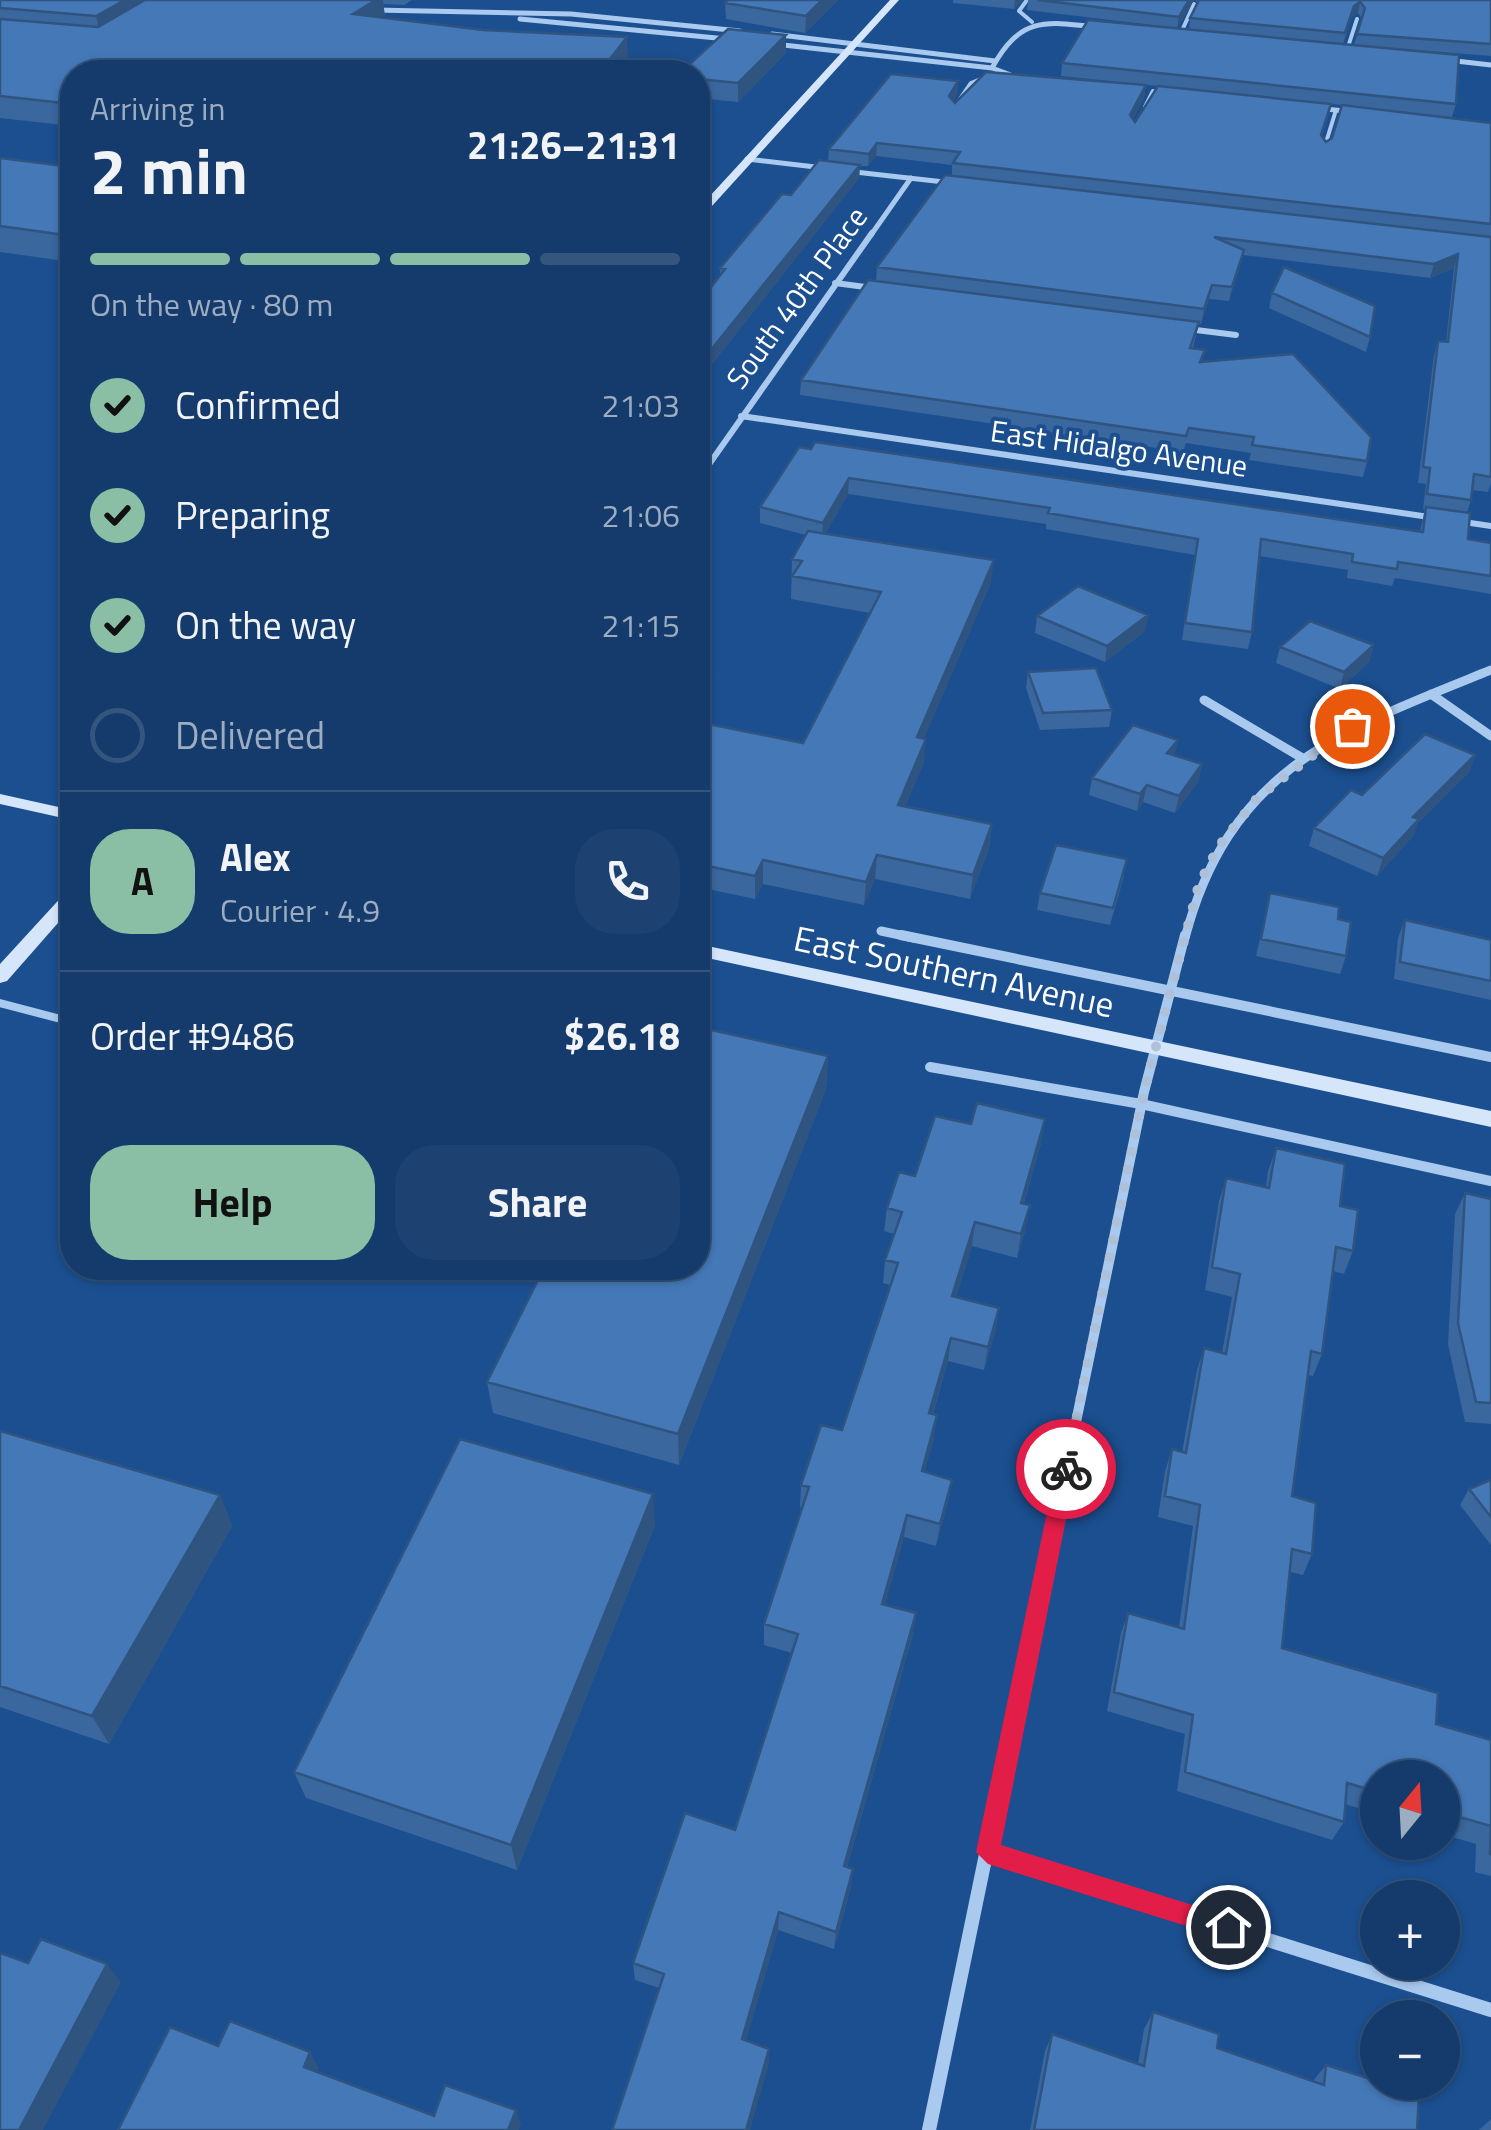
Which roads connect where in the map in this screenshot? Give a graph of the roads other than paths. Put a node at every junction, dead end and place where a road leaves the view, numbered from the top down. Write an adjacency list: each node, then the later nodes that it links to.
1 (470, 0): 6 (street)
2 (895, 0): 17 (main road)
3 (1027, 0): 9 (lane)
4 (1194, 4): 13 (lane)
5 (359, 9): 6 (street)
6 (458, 14): 7 (street)
7 (510, 16): 11 (street); 15 (street)
8 (1356, 19): 19 (lane)
9 (1032, 22): 10 (street); 23 (street)
10 (1102, 27)
11 (745, 31)
12 (764, 33): 17 (street)
13 (1180, 34): 14 (street)
14 (1198, 36)
15 (728, 40)
16 (765, 44): 17 (street)
17 (851, 48): 21 (street); 24 (street); 38 (main road)
18 (1328, 48): 19 (street)
19 (1347, 50): 20 (street)
20 (1365, 52)
21 (948, 56): 23 (street); 24 (street)
22 (1437, 60): 25 (street)
23 (996, 61): 26 (street)
24 (943, 63): 26 (street)
25 (1491, 65)
26 (992, 68): 27 (street)
27 (1000, 73): 28 (street); 33 (lane)
28 (1031, 79)
29 (1136, 90): 30 (street)
30 (1153, 91): 31 (street); 35 (lane)
31 (1172, 93)
32 (1299, 106): 34 (street)
33 (953, 110)
34 (1336, 110): 36 (street); 37 (lane)
35 (1142, 112)
36 (1355, 112)
37 (1324, 149)
38 (747, 159): 39 (street); 41 (main road)
39 (911, 178): 40 (street); 42 (street, South 40th Place)
40 (969, 185)
41 (710, 201)
42 (835, 283): 43 (street); 46 (street, South 40th Place)
43 (875, 288)
44 (1179, 328): 45 (street)
45 (1236, 335)
46 (741, 416): 47 (street, South 40th Place); 48 (street, East Hidalgo Avenue)
47 (710, 462)
48 (1491, 526)
49 (1491, 670): 50 (street)
50 (1431, 694): 52 (street); 53 (street)
51 (1204, 700): 53 (street)
52 (1491, 736)
53 (1304, 759): 60 (street)
54 (0, 799): 55 (main road)
55 (60, 812)
56 (60, 909): 59 (main road)
57 (881, 931): 60 (street, East Southern Avenue)
58 (710, 953): 63 (main road, East Southern Avenue)
59 (0, 976)
60 (1172, 992): 63 (street); 64 (street, East Southern Avenue)
61 (0, 1002): 62 (lane)
62 (60, 1019)
63 (1156, 1049): 66 (street); 67 (main road, East Southern Avenue)
64 (1491, 1057)
65 (930, 1067): 66 (street)
66 (1141, 1104): 68 (street); 69 (street)
67 (1491, 1119)
68 (1491, 1181)
69 (988, 1852): 70 (street); 71 (street)
70 (1491, 2010)
71 (929, 2130)

